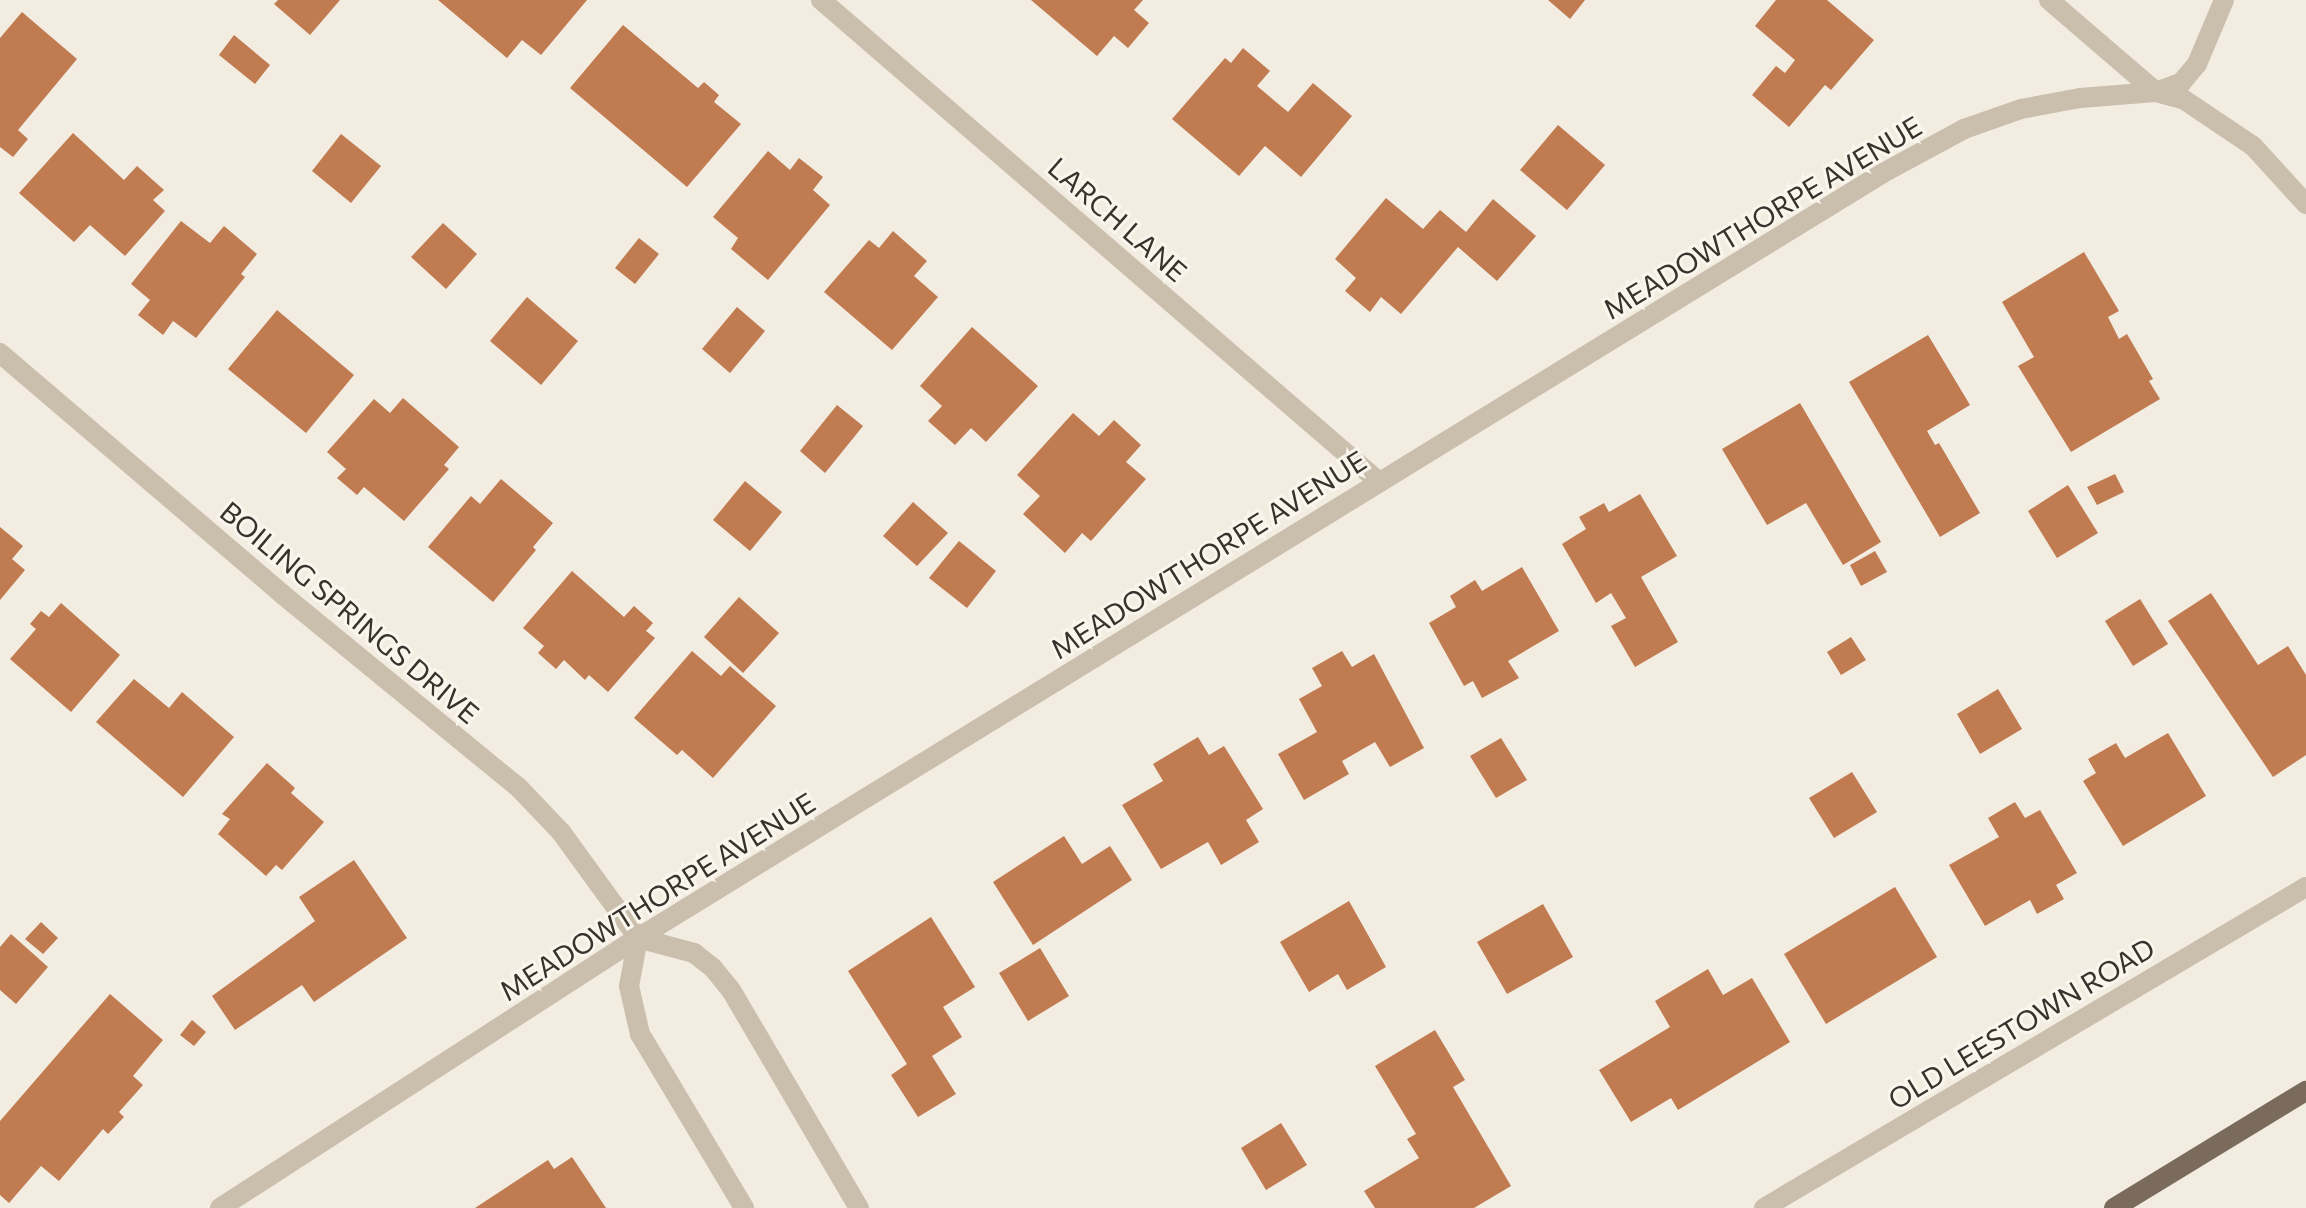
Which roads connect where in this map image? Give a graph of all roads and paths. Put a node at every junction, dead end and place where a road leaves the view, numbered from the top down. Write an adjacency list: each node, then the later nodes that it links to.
1 (821, 0): 7 (street, LARCH LANE)
2 (2049, 0): 4 (street)
3 (2224, 0): 4 (street, MEADOWTHORPE AVENUE)
4 (2156, 92): 5 (street); 7 (street, MEADOWTHORPE AVENUE)
5 (2306, 204)
6 (0, 353): 9 (street, BOILING SPRINGS DRIVE)
7 (1378, 481): 9 (street, MEADOWTHORPE AVENUE)
8 (2306, 887): 14 (street, OLD LEESTOWN ROAD)
9 (638, 938): 11 (street, MEADOWTHORPE AVENUE); 12 (street); 13 (street)
10 (2306, 1091): 15 (main road)
11 (220, 1208)
12 (744, 1208)
13 (859, 1208)
14 (1764, 1208)
15 (2114, 1208)

